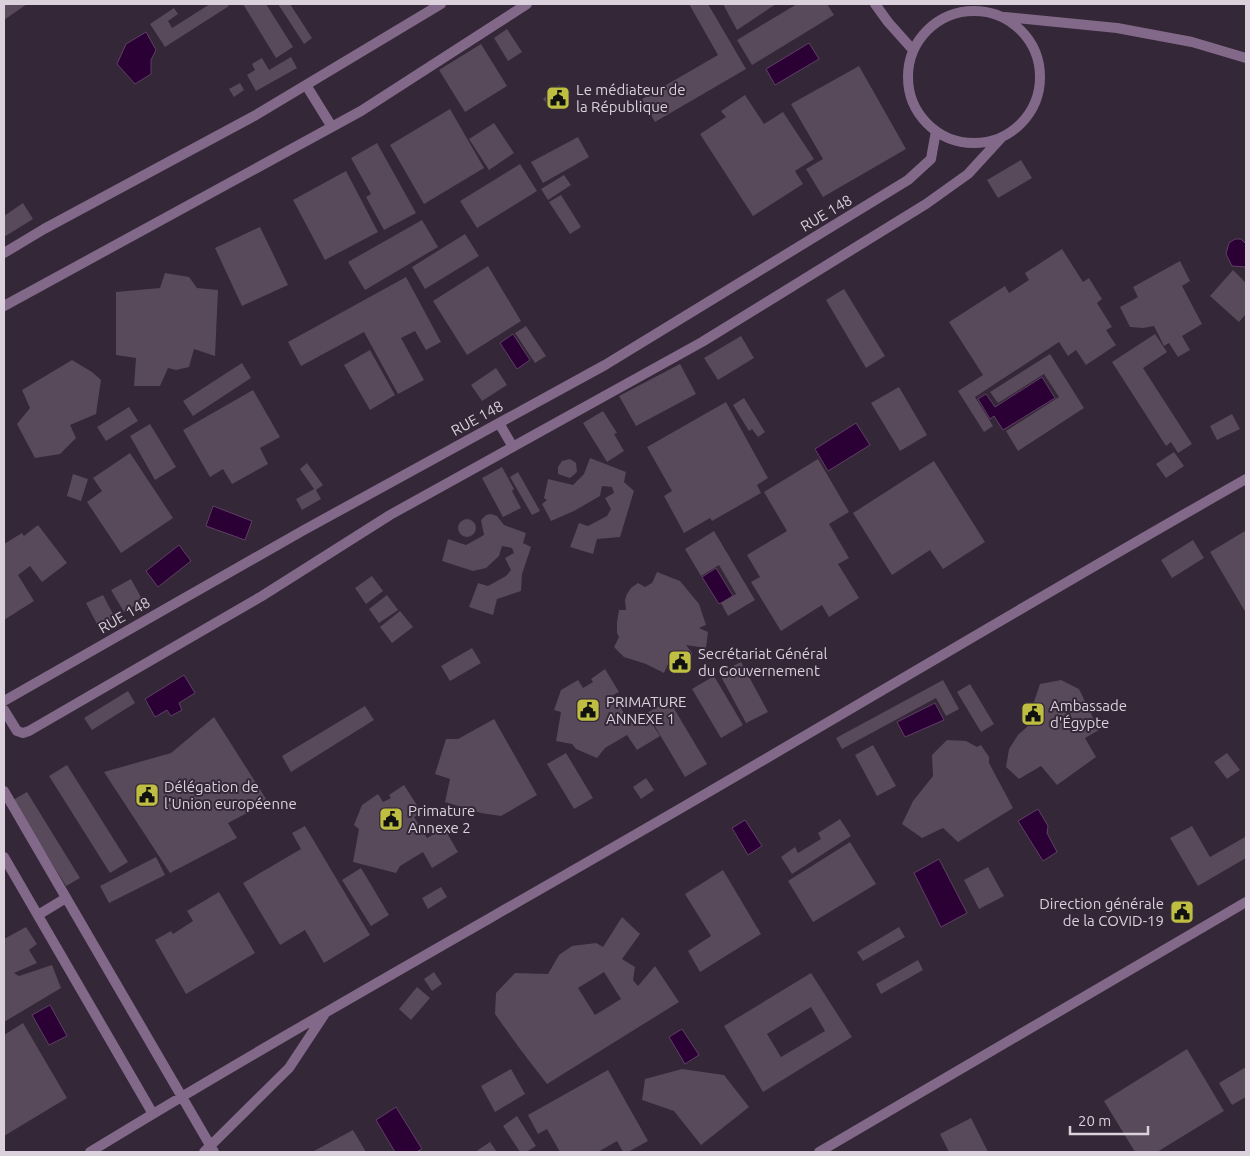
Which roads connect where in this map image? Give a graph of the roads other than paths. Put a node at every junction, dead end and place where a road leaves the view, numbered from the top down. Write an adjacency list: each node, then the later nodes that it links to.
1 (441, 4): 7 (street)
2 (527, 4): 8 (street)
3 (875, 4): 5 (street)
4 (1004, 17): 5 (street); 6 (street); 10 (street)
5 (913, 50): 9 (street)
6 (1246, 58)
7 (306, 85): 8 (street); 11 (street)
8 (332, 127): 12 (street)
9 (936, 131): 10 (street); 13 (street, RUE 148)
10 (1001, 138): 14 (street)
11 (4, 252)
12 (4, 306)
13 (499, 423): 14 (street); 16 (street, RUE 148)
14 (513, 447): 17 (street)
15 (1246, 479): 23 (street)
16 (4, 701)
17 (4, 710)
18 (4, 791): 20 (street)
19 (4, 857): 22 (street)
20 (66, 898): 22 (street); 24 (street)
21 (1246, 902): 28 (street)
22 (38, 915): 25 (street)
23 (326, 1012): 24 (street); 26 (street)
24 (182, 1096): 25 (street); 26 (street)
25 (153, 1114): 27 (street)
26 (210, 1150)
27 (90, 1152)
28 (819, 1152)

